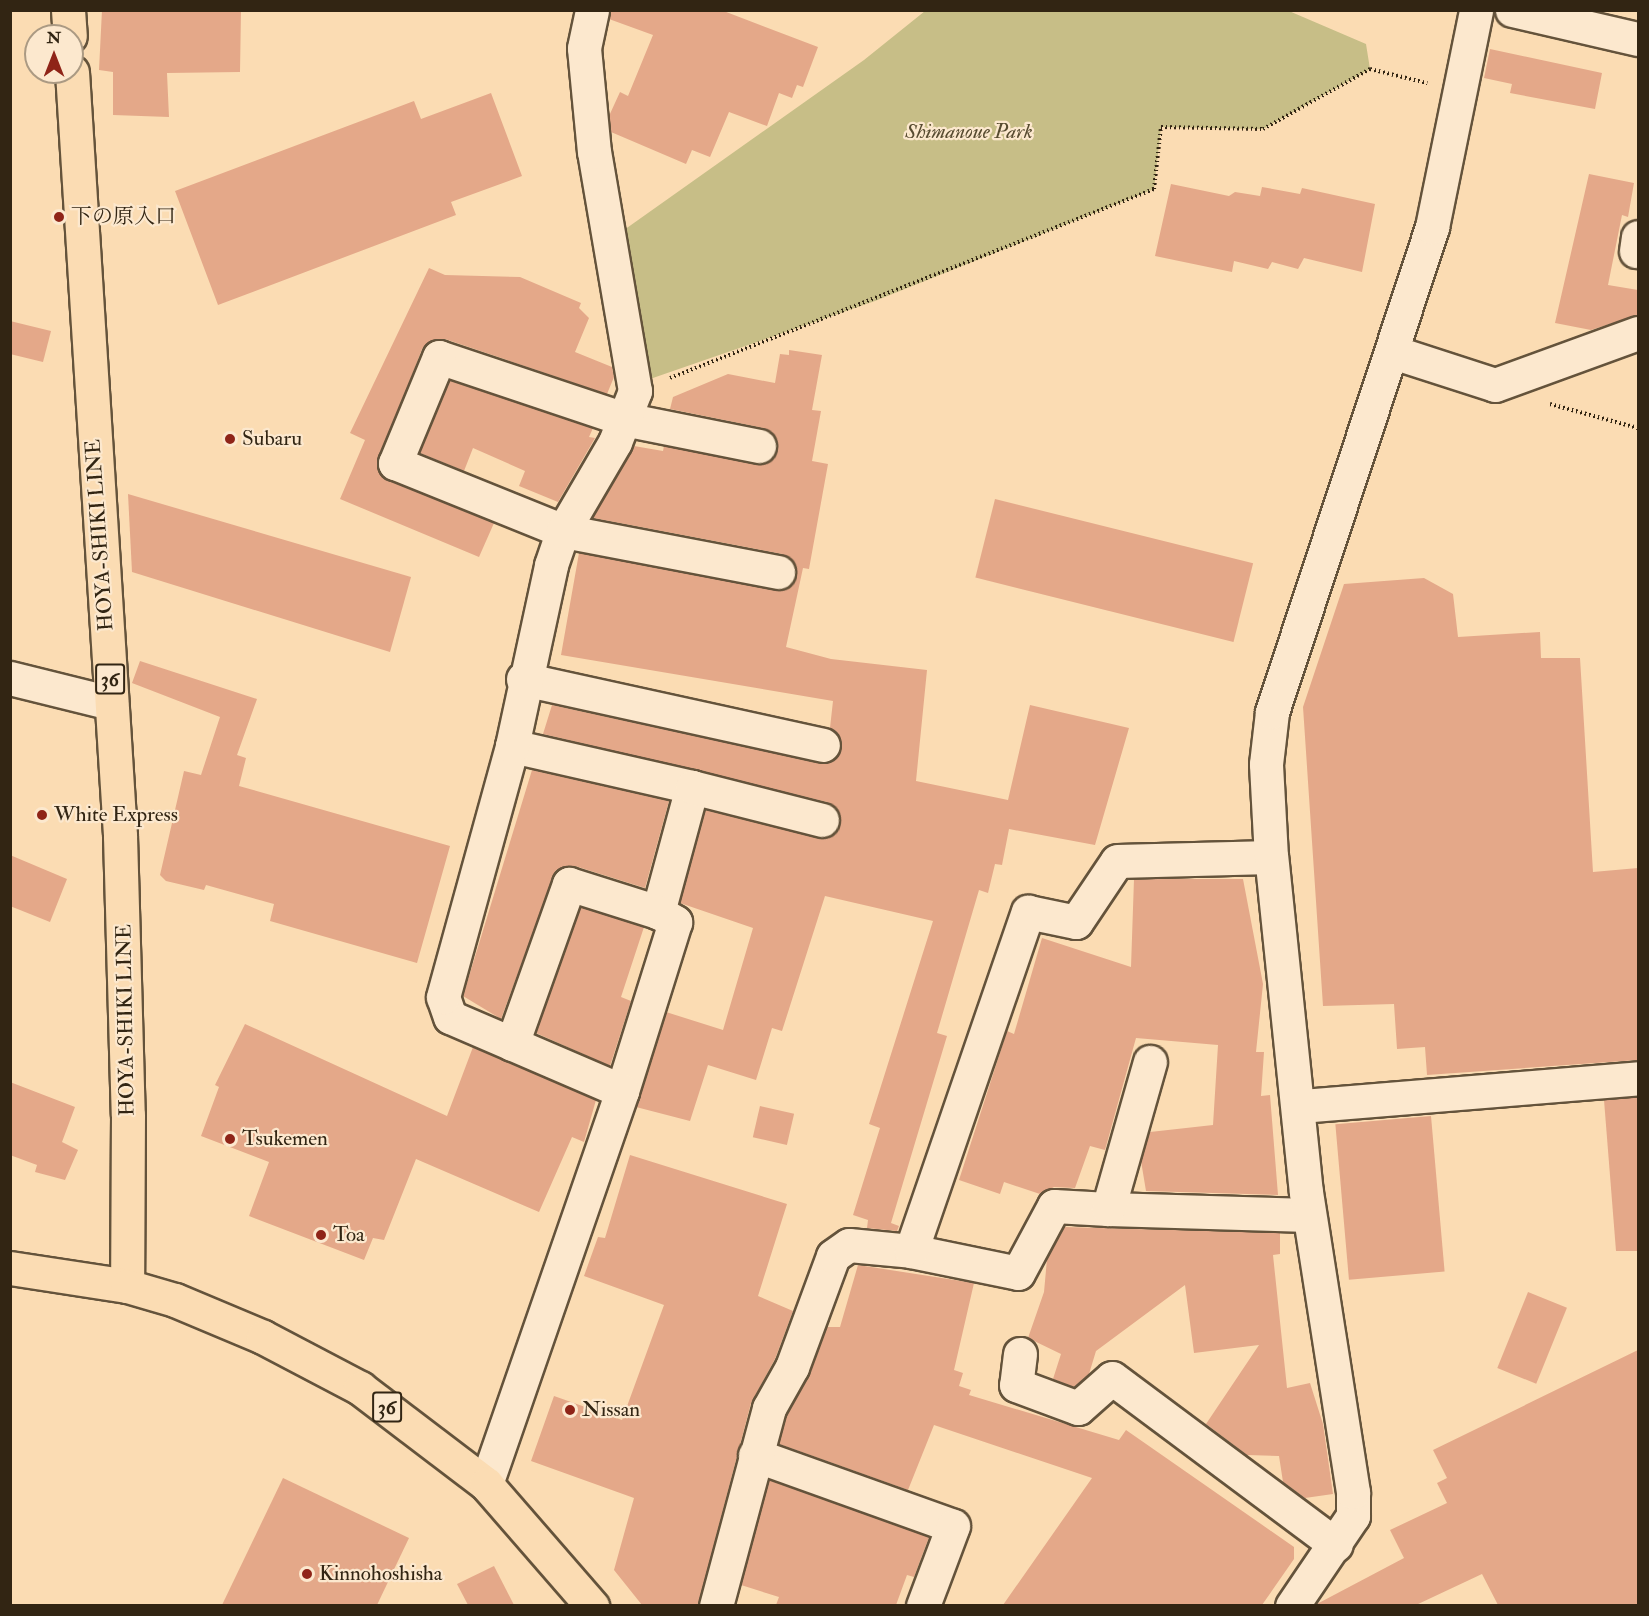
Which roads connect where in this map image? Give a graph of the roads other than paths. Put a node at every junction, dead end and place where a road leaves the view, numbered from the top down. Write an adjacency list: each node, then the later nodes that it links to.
1 (592, 10): 8 (street)
2 (1476, 10): 7 (street)
3 (1512, 10): 4 (street)
4 (1638, 39)
5 (73, 84): 14 (main road, HOYA-SHIKI LINE / 36)
6 (1638, 333): 7 (street)
7 (1393, 352): 19 (street)
8 (629, 405): 9 (street); 10 (street); 10 (street)
9 (759, 447)
10 (563, 531): 11 (street); 13 (street)
11 (778, 572)
12 (10, 678): 14 (street)
13 (523, 679): 15 (street); 16 (street)
14 (111, 703): 30 (main road, HOYA-SHIKI LINE / 36)
15 (823, 745)
16 (512, 746): 17 (street); 21 (street)
17 (692, 787): 18 (street); 20 (street)
18 (822, 820)
19 (1271, 857): 25 (street); 28 (street)
20 (658, 912): 21 (street); 24 (street)
21 (512, 1044): 24 (street)
22 (1150, 1062): 26 (street)
23 (1638, 1078): 25 (street)
24 (622, 1091): 33 (street)
25 (1300, 1106): 27 (street)
26 (1108, 1209): 27 (street); 28 (street)
27 (1309, 1215): 34 (street)
28 (911, 1251): 32 (street)
29 (10, 1268): 30 (main road)
30 (127, 1286): 33 (main road, 36)
31 (1020, 1354): 34 (street)
32 (755, 1455): 36 (street); 37 (street)
33 (486, 1484): 35 (main road, 36)
34 (1336, 1545): 38 (street)
35 (592, 1605)
36 (716, 1605)
37 (923, 1605)
38 (1292, 1605)

